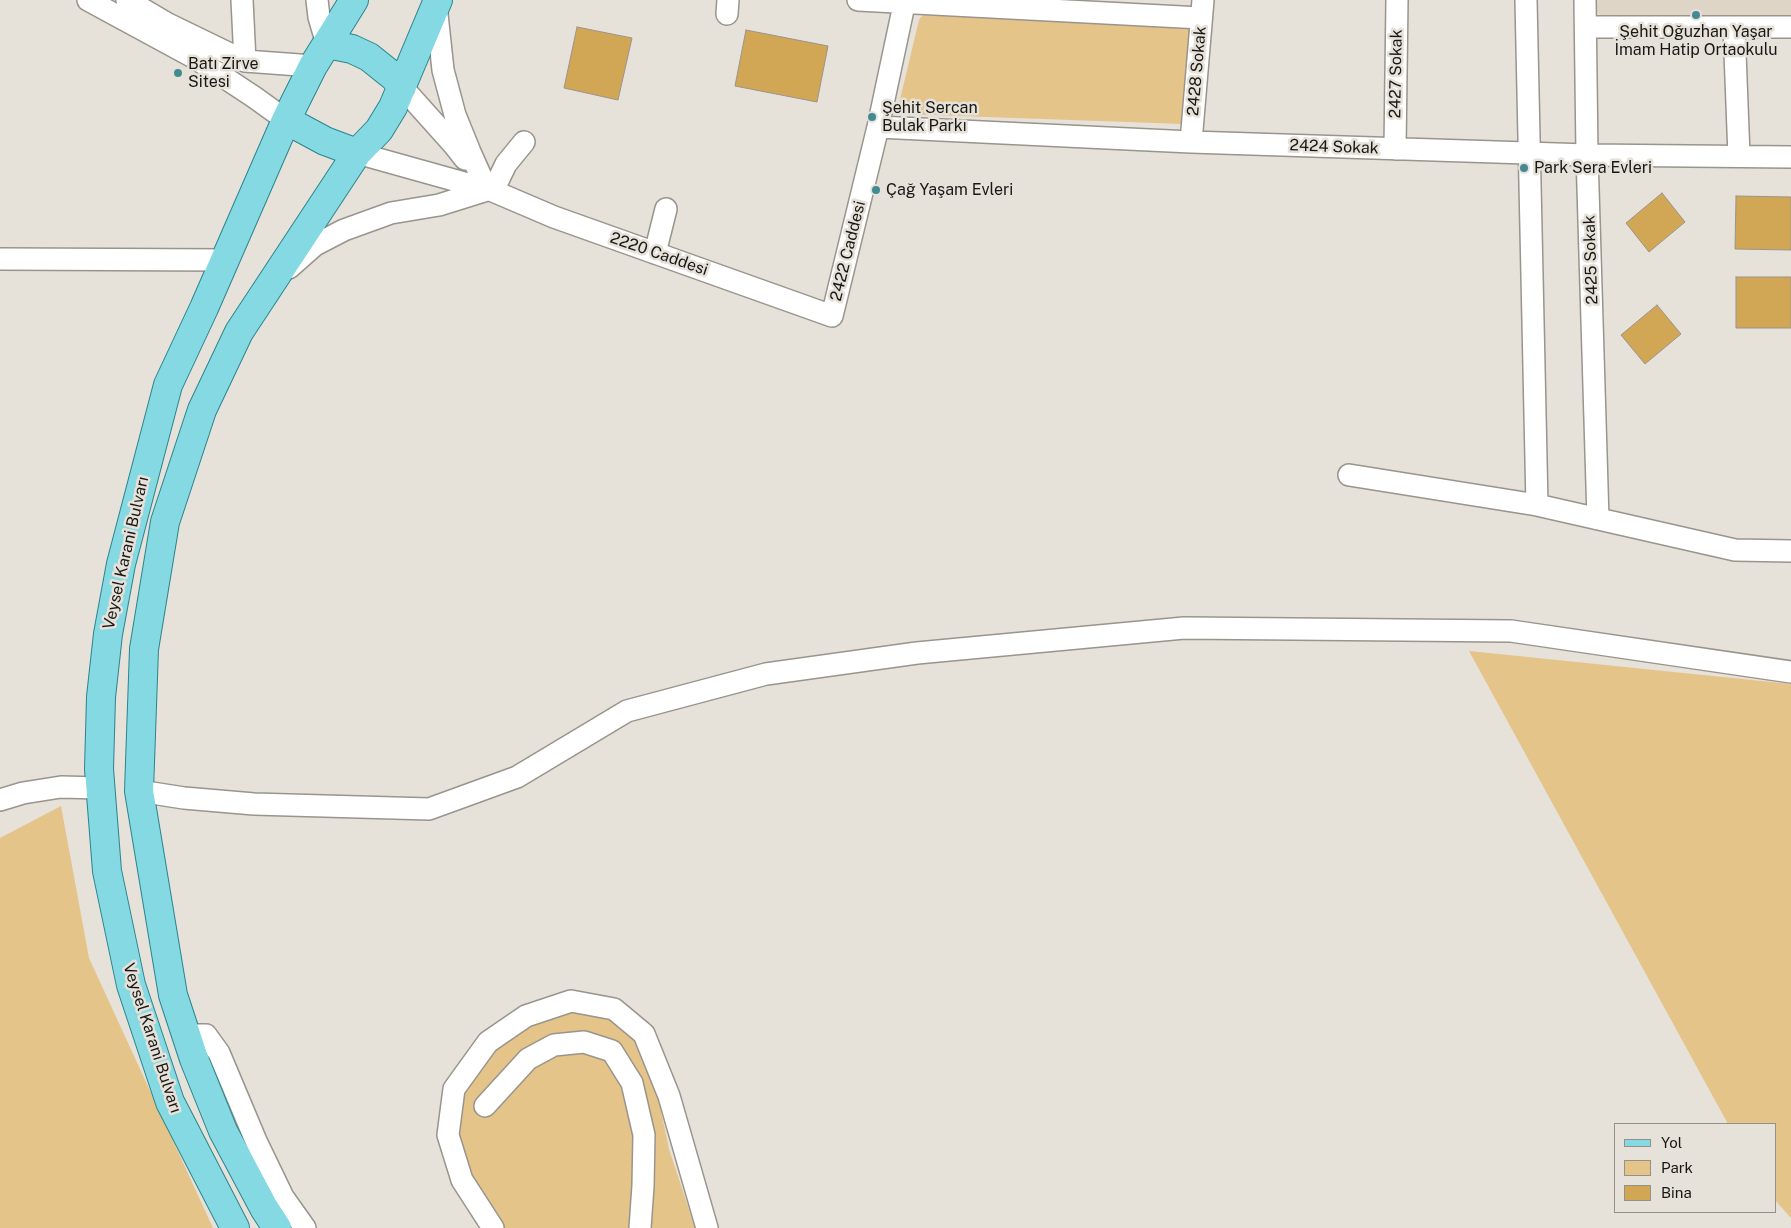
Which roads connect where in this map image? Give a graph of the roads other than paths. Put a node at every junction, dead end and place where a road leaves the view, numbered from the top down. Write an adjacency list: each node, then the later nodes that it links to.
1 (88, 0): 19 (street)
2 (127, 0): 17 (street)
3 (242, 0): 17 (street)
4 (318, 0): 16 (street)
5 (354, 0): 16 (main road, Veysel Karani Bulvarı)
6 (858, 0): 10 (street)
7 (1397, 0): 23 (street, 2427 Sokak)
8 (1526, 0): 25 (street)
9 (1585, 0): 13 (street, 2425 Sokak)
10 (905, 1): 12 (street); 20 (street, 2422 Caddesi)
11 (437, 2): 18 (main road, Veysel Karani Bulvarı); 29 (street)
12 (1202, 9): 22 (street, 2428 Sokak)
13 (1586, 26): 14 (street); 26 (street, 2425 Sokak)
14 (1734, 27): 15 (street); 27 (street)
15 (1791, 27)
16 (320, 55): 17 (street); 18 (main road); 19 (main road, Veysel Karani Bulvarı)
17 (245, 60)
18 (402, 87): 24 (main road, Veysel Karani Bulvarı); 29 (street)
19 (286, 120): 24 (main road); 33 (main road, Veysel Karani Bulvarı)
20 (878, 127): 22 (street, 2424 Sokak); 35 (street, 2422 Caddesi)
21 (524, 142): 29 (street)
22 (1191, 142): 23 (street, 2424 Sokak)
23 (1395, 149): 25 (street, 2424 Sokak)
24 (358, 153): 29 (street, 2220 Caddesi); 34 (main road, Veysel Karani Bulvarı)
25 (1528, 153): 26 (street, 2424 Sokak); 37 (street)
26 (1587, 155): 27 (street, 2424 Sokak); 38 (street, 2425 Sokak)
27 (1739, 156): 28 (street, 2424 Sokak)
28 (1791, 157)
29 (490, 190): 31 (street, 2220 Caddesi); 34 (street)
30 (666, 209): 31 (street)
31 (655, 253): 35 (street, 2220 Caddesi)
32 (0, 259): 33 (street)
33 (225, 260): 41 (main road, Veysel Karani Bulvarı)
34 (273, 283): 42 (main road, Veysel Karani Bulvarı)
35 (832, 316)
36 (1349, 474): 37 (street)
37 (1537, 505): 38 (street)
38 (1598, 519): 39 (street)
39 (1791, 551)
40 (1791, 672): 42 (street)
41 (100, 788): 43 (street); 46 (main road, Veysel Karani Bulvarı)
42 (139, 791): 44 (main road, Veysel Karani Bulvarı)
43 (0, 800)
44 (186, 1036): 47 (main road, Veysel Karani Bulvarı); 48 (street)
45 (485, 1106): 50 (street)
46 (235, 1228)
47 (277, 1228)
48 (305, 1228)
49 (493, 1228): 51 (street)
50 (640, 1228)
51 (707, 1228)

